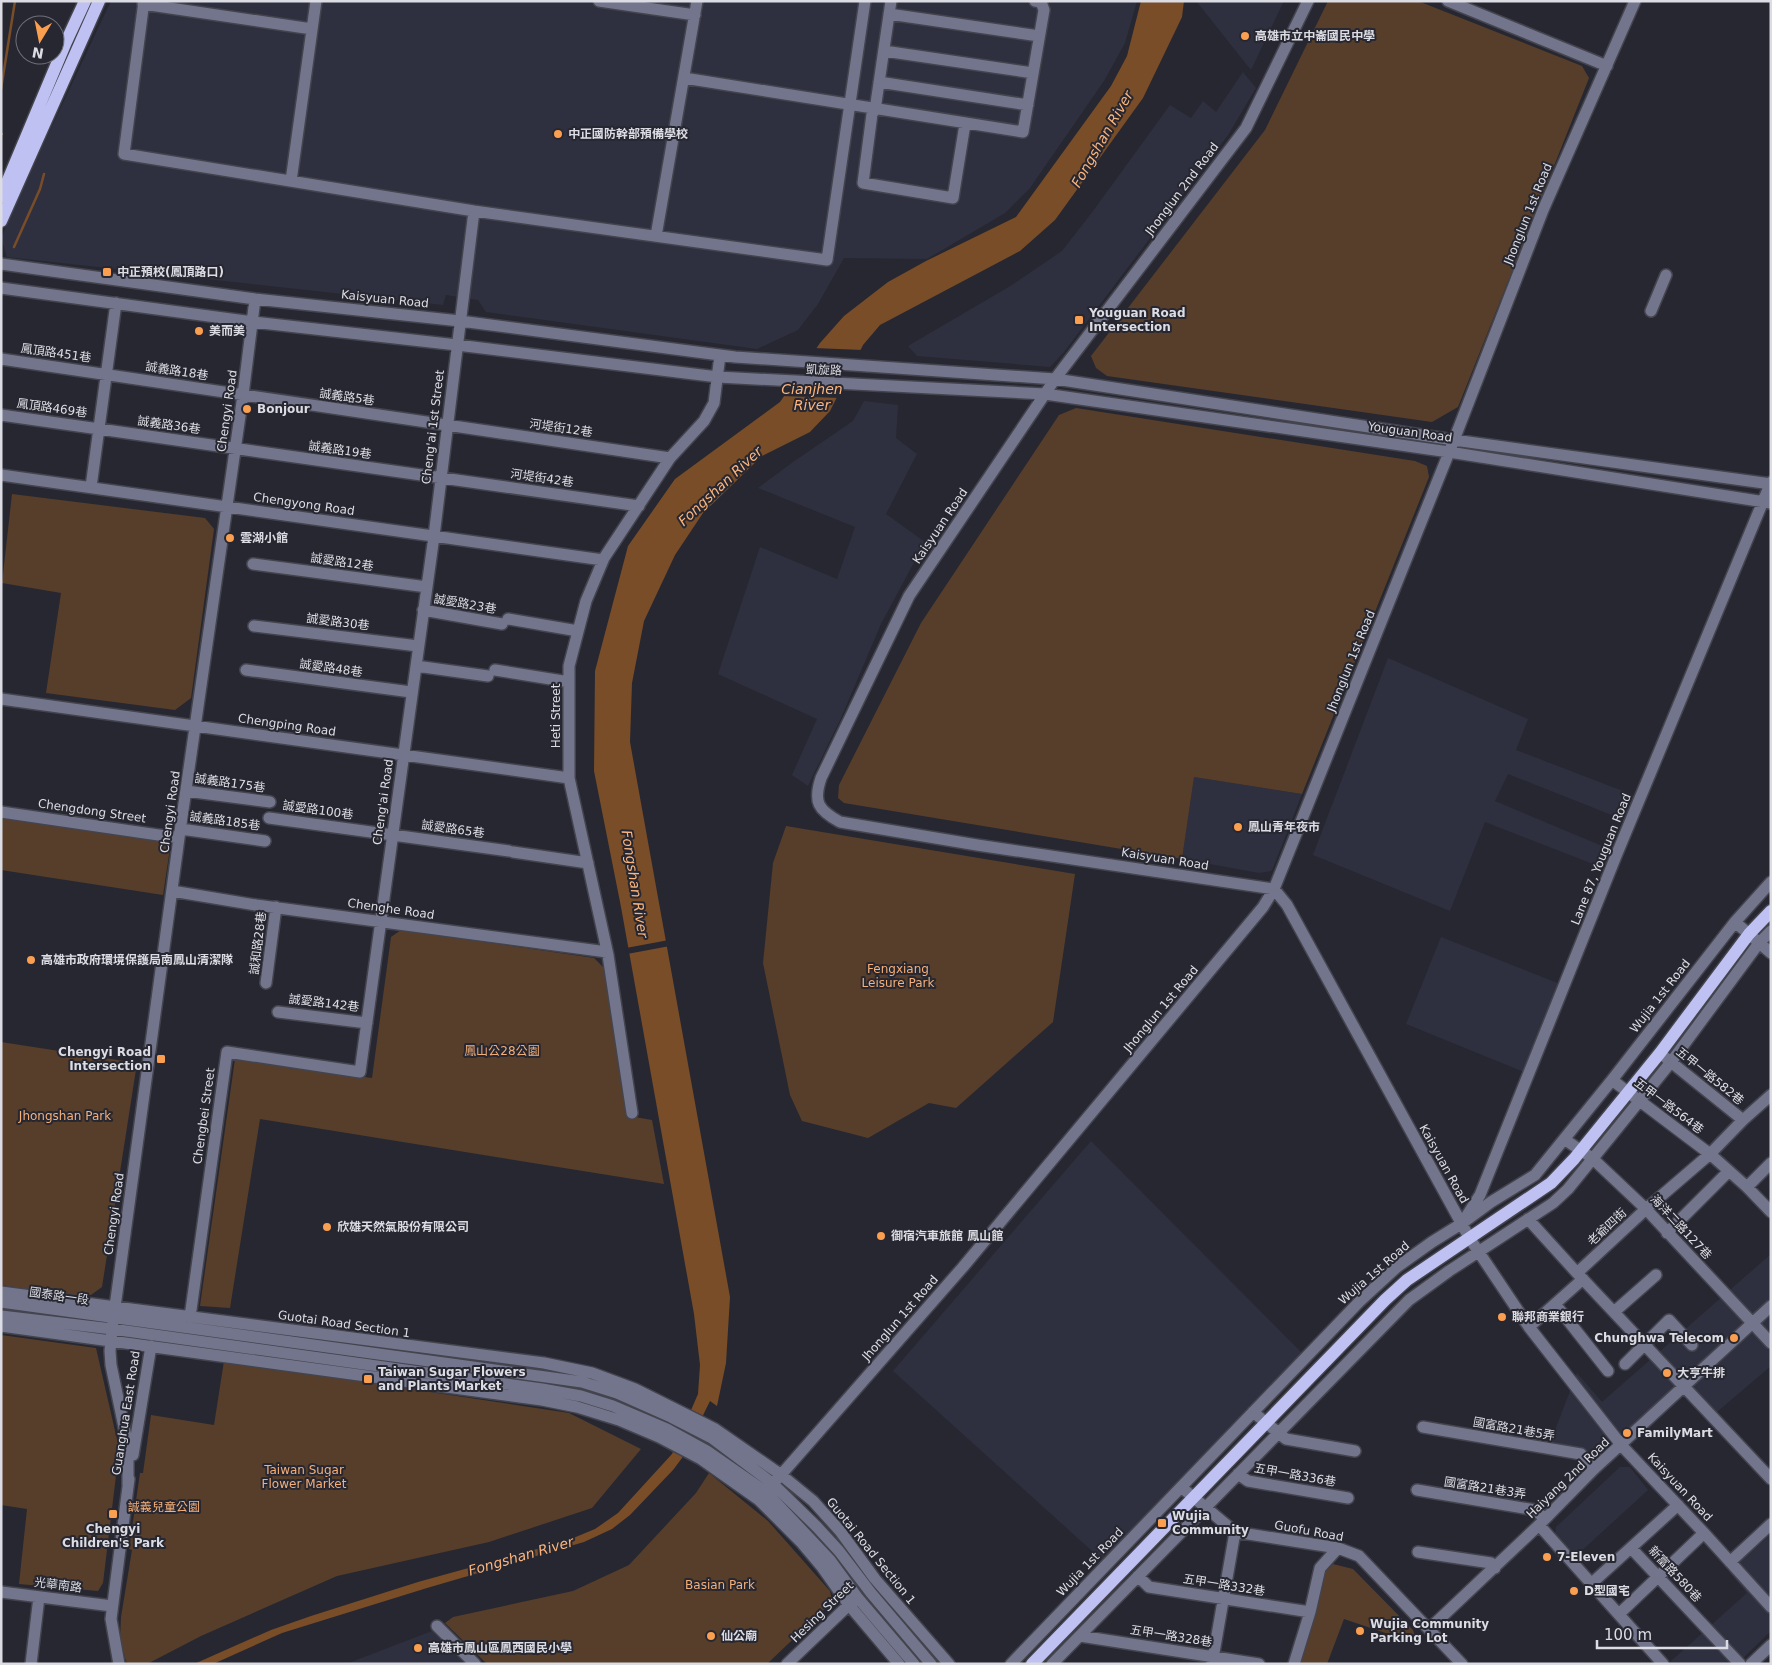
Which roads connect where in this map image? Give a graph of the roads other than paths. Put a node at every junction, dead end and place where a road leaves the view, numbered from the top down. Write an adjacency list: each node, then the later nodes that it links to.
1 (85, 1): 27 (main road)
2 (98, 1): 29 (main road)
3 (316, 1): 15 (street)
4 (599, 1): 14 (street)
5 (697, 1): 14 (street)
6 (865, 1): 23 (street)
7 (891, 1): 13 (street)
8 (1035, 1): 16 (street)
9 (1308, 1): 45 (street, Jhonglun 2nd Road)
10 (1448, 1): 18 (street)
11 (1635, 1): 18 (street, Jhonglun 1st Road)
12 (144, 2): 15 (street); 26 (street)
13 (889, 14): 16 (street); 17 (street)
14 (694, 15): 20 (street)
15 (312, 29): 26 (street)
16 (1039, 36): 19 (street)
17 (884, 51): 19 (street); 21 (street)
18 (1607, 66): 51 (street, Jhonglun 1st Road)
19 (1033, 73): 22 (street)
20 (684, 78): 23 (street); 30 (street)
21 (879, 82): 22 (street); 24 (street)
22 (1028, 105): 25 (street)
23 (850, 106): 24 (street); 30 (street)
24 (875, 110): 25 (street); 25 (street)
25 (965, 124)
26 (291, 181): 28 (street)
27 (1, 197)
28 (474, 211): 30 (street); 37 (street, Cheng'ai 1st Street)
29 (1, 221)
30 (656, 236)
31 (1, 264): 34 (street, Kaisyuan Road)
32 (1666, 274): 36 (street)
33 (1, 288): 35 (street)
34 (255, 299): 37 (street, Kaisyuan Road); 38 (street, Chengyi Road)
35 (116, 303): 38 (street); 43 (street)
36 (1651, 311)
37 (460, 321): 39 (street, Cheng'ai 1st Street); 40 (street, Kaisyuan Road)
38 (253, 322): 39 (street); 47 (street, Chengyi Road)
39 (457, 344): 44 (street); 49 (street, Cheng'ai 1st Street)
40 (720, 355): 42 (street, Kaisyuan Road); 44 (street, Heti Street)
41 (1, 359): 43 (street, 鳳頂路451巷)
42 (766, 360): 45 (street, 凱旋路)
43 (106, 374): 47 (street, 誠義路18巷); 50 (street)
44 (718, 378): 46 (street, 凱旋路); 54 (street, Heti Street)
45 (1055, 379): 46 (street, Jhonglun 2nd Road); 51 (street, Youguan Road)
46 (1045, 394): 53 (street, Youguan Road); 87 (street, Kaisyuan Road)
47 (243, 395): 49 (street, 誠義路5巷); 52 (street, Chengyi Road)
48 (1, 415): 50 (street, 鳳頂路469巷)
49 (447, 425): 54 (street, 河堤街12巷); 56 (street, Cheng'ai 1st Street)
50 (99, 428): 52 (street, 誠義路36巷); 58 (street)
51 (1454, 440): 53 (street, Jhonglun 1st Road); 57 (street, Youguan Road)
52 (236, 449): 56 (street, 誠義路19巷); 61 (street, Chengyi Road)
53 (1449, 452): 59 (street, Youguan Road); 87 (street, Jhonglun 1st Road)
54 (670, 458): 60 (street, Heti Street)
55 (1, 475): 58 (street, Chengyong Road)
56 (441, 478): 60 (street, 河堤街42巷); 62 (street, Cheng'ai 1st Street)
57 (1770, 483): 59 (street, Lane 87, Youguan Road)
58 (91, 487): 61 (street, Chengyong Road)
59 (1767, 502): 120 (street, Lane 87, Youguan Road)
60 (639, 506): 63 (street, Heti Street)
61 (227, 507): 62 (street, Chengyong Road); 75 (street, Chengyi Road)
62 (434, 536): 63 (street, Chengyong Road); 65 (street, Cheng'ai Road)
63 (603, 560): 68 (street, Heti Street)
64 (253, 564): 65 (street, 誠愛路12巷)
65 (427, 587): 66 (street, Cheng'ai Road)
66 (423, 610): 68 (street, 誠愛路23巷); 69 (street, Cheng'ai Road)
67 (254, 626): 69 (street, 誠愛路30巷)
68 (578, 631): 72 (street, Heti Street)
69 (418, 646): 70 (street, Cheng'ai Road)
70 (416, 666): 72 (street); 73 (street, Cheng'ai Road)
71 (246, 670): 73 (street, 誠愛路48巷)
72 (569, 682): 77 (street, Heti Street)
73 (412, 692): 76 (street, Cheng'ai Road)
74 (1, 699): 75 (street, Chengping Road)
75 (196, 726): 76 (street, Chengping Road); 78 (street, Chengyi Road)
76 (404, 754): 77 (street, Chengping Road); 83 (street, Cheng'ai Road)
77 (570, 778): 85 (street, Heti Street)
78 (186, 791): 79 (street, 誠義路175巷); 82 (street, Chengyi Road)
79 (270, 802)
80 (1, 812): 82 (street, Chengdong Street)
81 (269, 818): 83 (street, 誠愛路100巷)
82 (180, 833): 84 (street, 誠義路185巷); 88 (street, Chengyi Road)
83 (392, 835): 85 (street, 誠愛路65巷); 91 (street, Cheng'ai Road)
84 (265, 841)
85 (588, 863): 96 (street, Heti Street)
86 (1771, 882): 92 (street, Wujia 1st Road)
87 (1274, 889): 120 (street, Kaisyuan Road); 158 (street, Jhonglun 1st Road)
88 (172, 892): 89 (street, Chenghe Road); 133 (street, Chengyi Road)
89 (276, 907): 91 (street, Chenghe Road); 98 (street, 誠和路28巷)
90 (1771, 911): 94 (main road)
91 (380, 921): 96 (street, Chenghe Road); 100 (street, Cheng'ai Road)
92 (1735, 922): 94 (street); 104 (street, Wujia 1st Road)
93 (1771, 931): 95 (street)
94 (1749, 934): 95 (street); 101 (main road)
95 (1759, 943): 97 (street); 102 (street)
96 (607, 952): 108 (street, Heti Street)
97 (1771, 953)
98 (266, 983)
99 (278, 1012): 100 (street, 誠愛路142巷)
100 (366, 1023): 103 (street, Cheng'ai Road)
101 (1660, 1053): 102 (street, 五甲一路582巷); 105 (main road)
102 (1671, 1062): 107 (street); 109 (street, 五甲一路582巷)
103 (360, 1072): 132 (street, Chengbei Street)
104 (1612, 1080): 105 (street, 五甲一路564巷); 110 (street, Wujia 1st Road)
105 (1628, 1092): 107 (street, 五甲一路564巷); 111 (main road)
106 (1771, 1095): 109 (street, 老爺四街)
107 (1639, 1100): 112 (street, 五甲一路564巷); 113 (street)
108 (632, 1113)
109 (1743, 1120): 112 (street, 老爺四街)
110 (1564, 1139): 111 (street, 海洋二路127巷); 120 (street, Wujia 1st Road)
111 (1581, 1150): 113 (street, 海洋二路127巷); 122 (main road)
112 (1710, 1154): 115 (street); 117 (street, 老爺四街)
113 (1592, 1158): 117 (street, 海洋二路127巷); 119 (street)
114 (1771, 1163): 116 (street)
115 (1729, 1171): 116 (street); 121 (street)
116 (1747, 1187): 118 (street)
117 (1646, 1209): 121 (street, 海洋二路127巷); 125 (street, 老爺四街)
118 (1771, 1212)
119 (1528, 1219): 123 (street); 125 (street)
120 (1461, 1224): 122 (street, Kaisyuan Road); 136 (street, Wujia 1st Road)
121 (1668, 1233): 134 (street, 海洋二路127巷)
122 (1470, 1239): 123 (street, Kaisyuan Road); 139 (main road)
123 (1479, 1252): 137 (street, Kaisyuan Road); 144 (street)
124 (1656, 1274): 130 (street)
125 (1580, 1276): 128 (street, 老爺四街); 130 (street)
126 (1, 1292): 133 (street, Guotai Road Section 1)
127 (1, 1302): 133 (street, 國泰路一段)
128 (1555, 1304): 137 (street, 老爺四街); 146 (street)
129 (1771, 1306): 134 (street, Haiyang 2nd Road)
130 (1614, 1312): 141 (street)
131 (1, 1316): 138 (street, 國泰路一段)
132 (190, 1317): 133 (street, Guotai Road Section 1); 149 (street, Guotai Road Section 1)
133 (112, 1323): 138 (street, 國泰路一段); 143 (street, Guotai Road Section 1); 149 (street, Guotai Road Section 1); 152 (street, Guotai Road Section 1); 161 (street, Guanghua East Road)
134 (1752, 1324): 140 (street, 海洋二路127巷); 147 (street, Haiyang 2nd Road)
135 (1, 1326): 138 (street)
136 (1335, 1327): 139 (street); 148 (street, Wujia 1st Road)
137 (1529, 1327): 155 (street, Kaisyuan Road)
138 (53, 1328)
139 (1348, 1338): 144 (street); 150 (main road)
140 (1771, 1344)
141 (1644, 1345): 142 (street); 145 (street); 147 (street)
142 (1692, 1345)
143 (151, 1346): 152 (street, Guotai Road Section 1); 161 (street, Guanghua East Road)
144 (1360, 1350): 154 (street)
145 (1625, 1364)
146 (1608, 1370)
147 (1684, 1386): 155 (street, Haiyang 2nd Road); 160 (street)
148 (1253, 1412): 150 (street); 162 (street, Wujia 1st Road)
149 (673, 1413): 153 (street)
150 (1266, 1423): 154 (street); 166 (main road)
151 (1423, 1427): 157 (street, 國富路21巷5弄)
152 (663, 1433): 164 (street, Guotai Road Section 1)
153 (714, 1433): 158 (street, Guotai Road Section 1); 164 (street, Guotai Road Section 1)
154 (1279, 1433): 156 (street); 159 (street)
155 (1622, 1446): 157 (street, Haiyang 2nd Road); 167 (street, Kaisyuan Road)
156 (1355, 1451)
157 (1594, 1469): 169 (street, Haiyang 2nd Road)
158 (780, 1474): 164 (street, Jhonglun 1st Road); 180 (street, Guotai Road Section 1)
159 (1238, 1474): 165 (street, 五甲一路336巷); 168 (street)
160 (1771, 1479)
161 (128, 1485): 186 (street, Guanghua East Road)
162 (1181, 1487): 166 (street); 203 (street, Wujia 1st Road)
163 (1417, 1490): 169 (street, 國富路21巷3弄)
164 (766, 1492): 180 (street, Guotai Road Section 1); 185 (street, Guotai Road Section 1)
165 (1348, 1498)
166 (1194, 1499): 168 (street); 204 (main road)
167 (1678, 1505): 172 (street, Kaisyuan Road); 174 (street)
168 (1205, 1508): 171 (street); 178 (street)
169 (1542, 1522): 177 (street, Haiyang 2nd Road); 181 (street)
170 (1771, 1524): 176 (street)
171 (1234, 1532): 173 (street, Guofu Road); 184 (street)
172 (1704, 1533): 176 (street, Kaisyuan Road); 179 (street)
173 (1338, 1548): 188 (street); 191 (street, Guofu Road)
174 (1631, 1548): 179 (street, 新富路580巷); 181 (street)
175 (1418, 1552): 177 (street)
176 (1730, 1562): 187 (street, Kaisyuan Road)
177 (1495, 1568): 191 (street, Haiyang 2nd Road)
178 (1138, 1576): 184 (street, 五甲一路332巷); 192 (street)
179 (1659, 1576): 189 (street); 210 (street, 新富路580巷)
180 (871, 1584): 185 (street, Hesing Street); 201 (street, Guotai Road Section 1); 202 (street, Guotai Road Section 1)
181 (1592, 1584): 189 (street)
182 (1, 1592): 183 (street, 光華南路)
183 (39, 1597): 186 (street, 光華南路); 195 (street)
184 (1223, 1599): 188 (street, 五甲一路332巷); 194 (street)
185 (853, 1601): 198 (street, Hesing Street); 199 (street, Guotai Road Section 1); 200 (street, Guotai Road Section 1)
186 (112, 1606): 196 (street, Guanghua East Road)
187 (1771, 1607)
188 (1310, 1612): 207 (street)
189 (1619, 1614): 209 (street)
190 (437, 1626): 197 (street)
191 (1429, 1629): 208 (street, Guofu Road)
192 (1080, 1636): 194 (street, 五甲一路328巷); 205 (street)
193 (1771, 1644): 211 (street)
194 (1213, 1660): 206 (street, 五甲一路328巷)
195 (31, 1664)
196 (119, 1664)
197 (475, 1664)
198 (787, 1664)
199 (898, 1664)
200 (914, 1664)
201 (931, 1664)
202 (949, 1664)
203 (1011, 1664)
204 (1032, 1664)
205 (1052, 1664)
206 (1258, 1664)
207 (1294, 1664)
208 (1462, 1664)
209 (1663, 1664)
210 (1740, 1664)
211 (1751, 1664)

